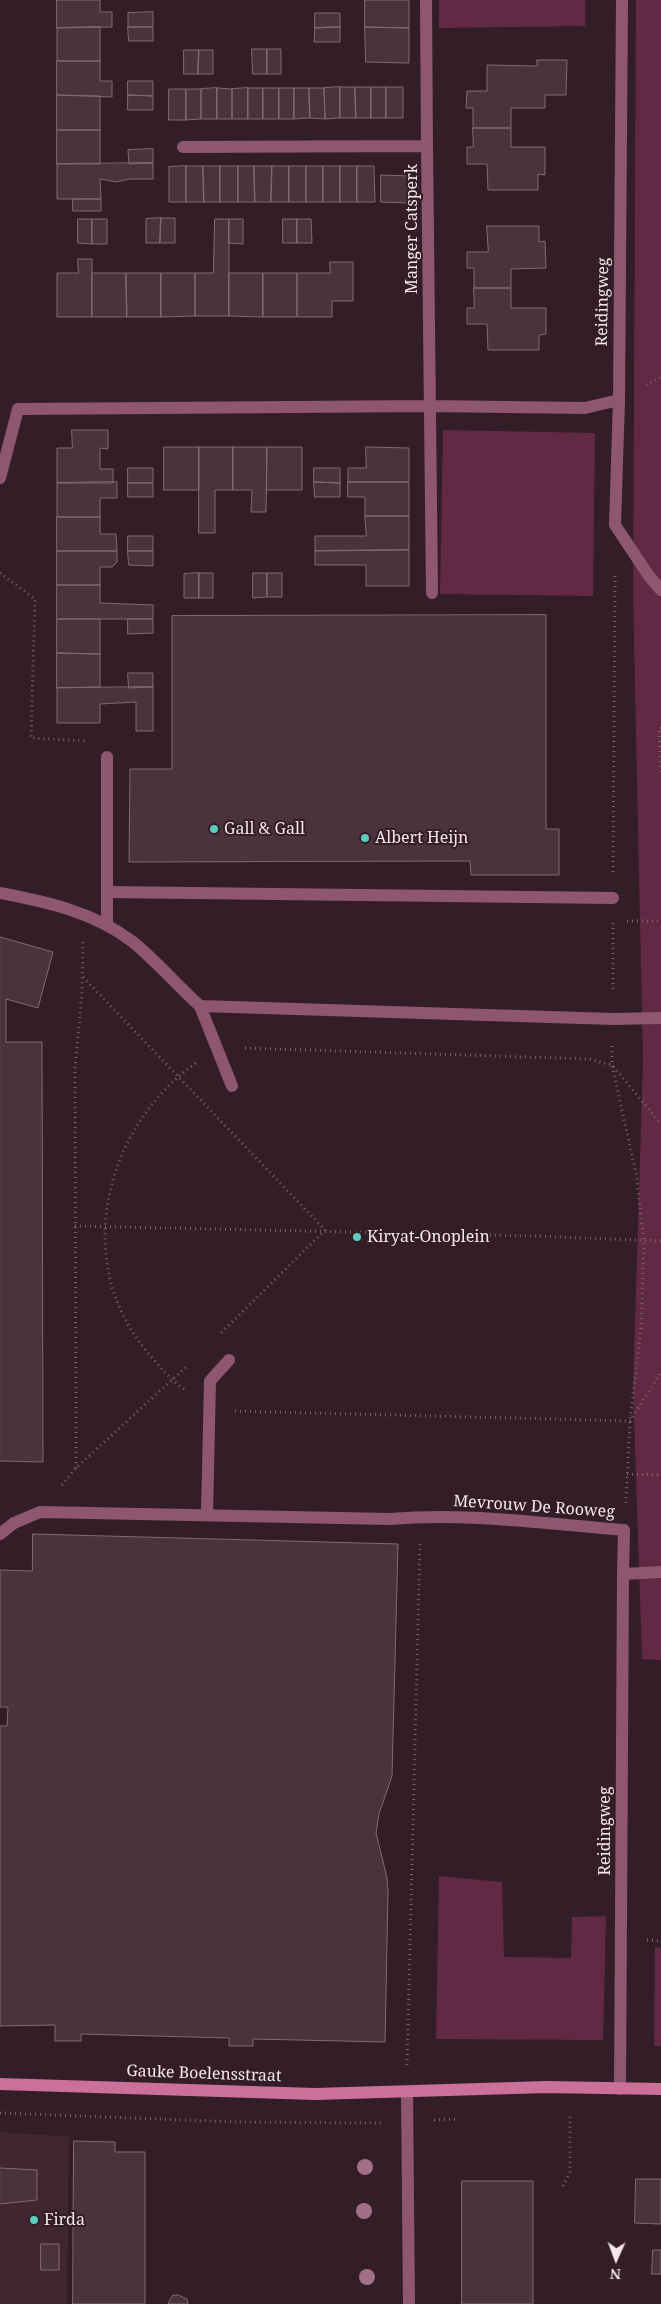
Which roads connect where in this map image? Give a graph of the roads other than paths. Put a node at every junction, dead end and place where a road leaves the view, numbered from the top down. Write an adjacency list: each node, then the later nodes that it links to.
1 (426, 0): 3 (street)
2 (622, 0): 5 (street, Reidingweg)
3 (427, 146): 4 (street, Manger Catsperk); 6 (street, Manger Catsperk)
4 (183, 147)
5 (619, 400): 6 (street); 8 (street, Reidingweg)
6 (429, 406): 7 (street); 9 (street, Manger Catsperk)
7 (0, 478)
8 (661, 590)
9 (432, 593)
10 (107, 757): 12 (street)
11 (0, 892): 14 (street)
12 (107, 892): 13 (street); 14 (street)
13 (613, 898)
14 (107, 925): 15 (street)
15 (200, 1006): 16 (street); 17 (street)
16 (661, 1018)
17 (232, 1086)
18 (229, 1360): 19 (street)
19 (207, 1514): 20 (street); 22 (street, Mevrouw De Rooweg)
20 (0, 1534)
21 (661, 1572): 22 (street)
22 (623, 1574): 24 (street, Reidingweg)
23 (0, 2084): 26 (main road, Gauke Boelensstraat)
24 (620, 2089): 25 (main road, Gauke Boelensstraat); 26 (main road, Gauke Boelensstraat)
25 (661, 2089)
26 (407, 2093): 27 (street)
27 (409, 2304)

